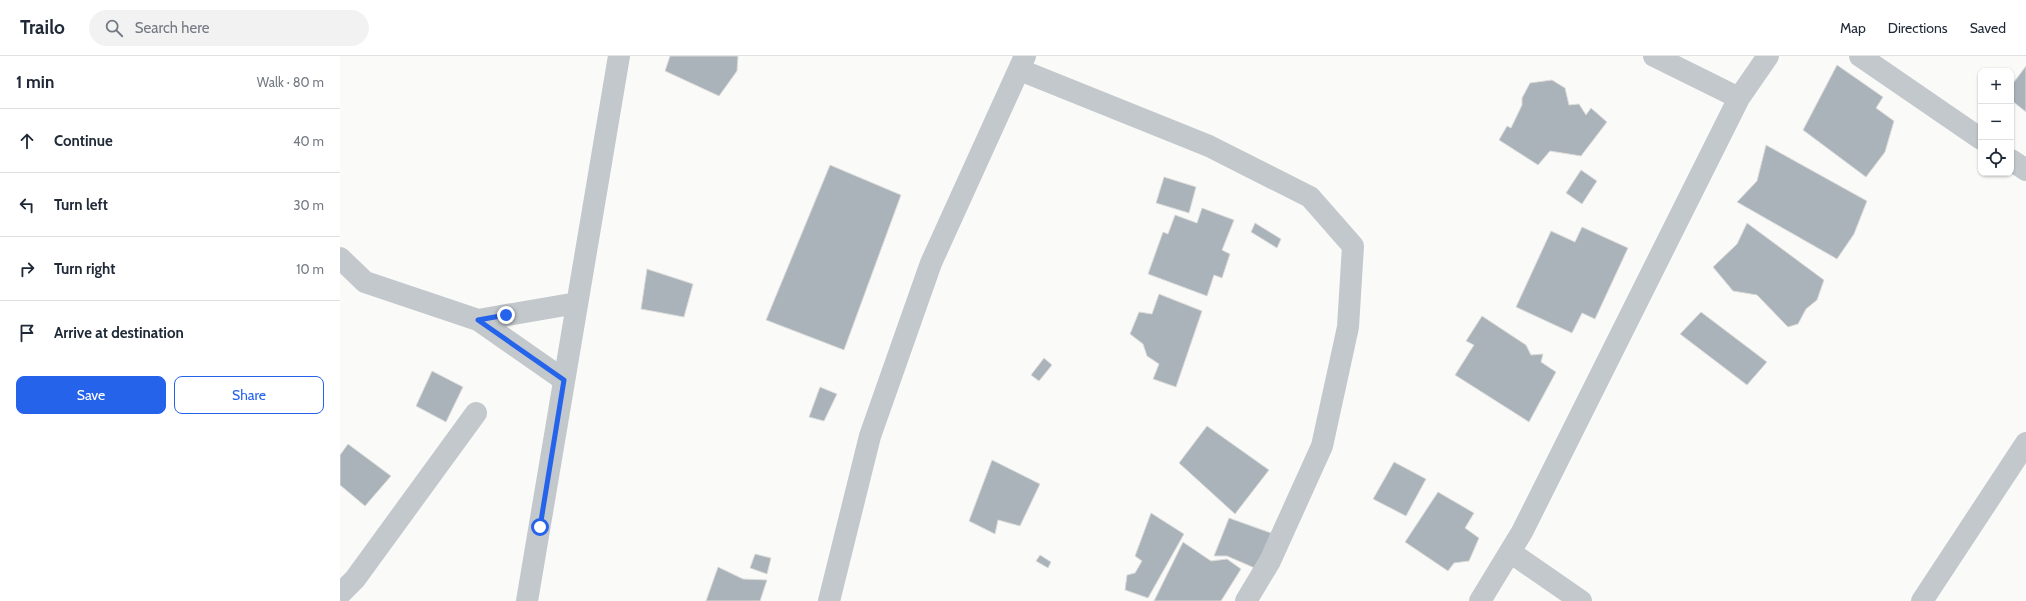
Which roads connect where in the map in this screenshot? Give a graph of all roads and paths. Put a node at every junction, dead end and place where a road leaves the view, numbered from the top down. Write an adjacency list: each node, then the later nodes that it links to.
1 (619, 56): 11 (street)
2 (1654, 56): 6 (street)
3 (1768, 56): 6 (street)
4 (1860, 56): 7 (street)
5 (1023, 63): 19 (street); 20 (street)
6 (1739, 98): 16 (street)
7 (1978, 137)
8 (2014, 162): 9 (street)
9 (2026, 170)
10 (340, 258): 12 (street)
11 (577, 303): 12 (street); 13 (street)
12 (478, 320): 13 (street)
13 (564, 380): 18 (street)
14 (476, 413): 17 (street)
15 (2026, 442): 23 (street)
16 (1510, 552): 21 (street); 22 (street)
17 (340, 594)
18 (527, 601)
19 (829, 601)
20 (1246, 601)
21 (1480, 601)
22 (1581, 601)
23 (1922, 601)

